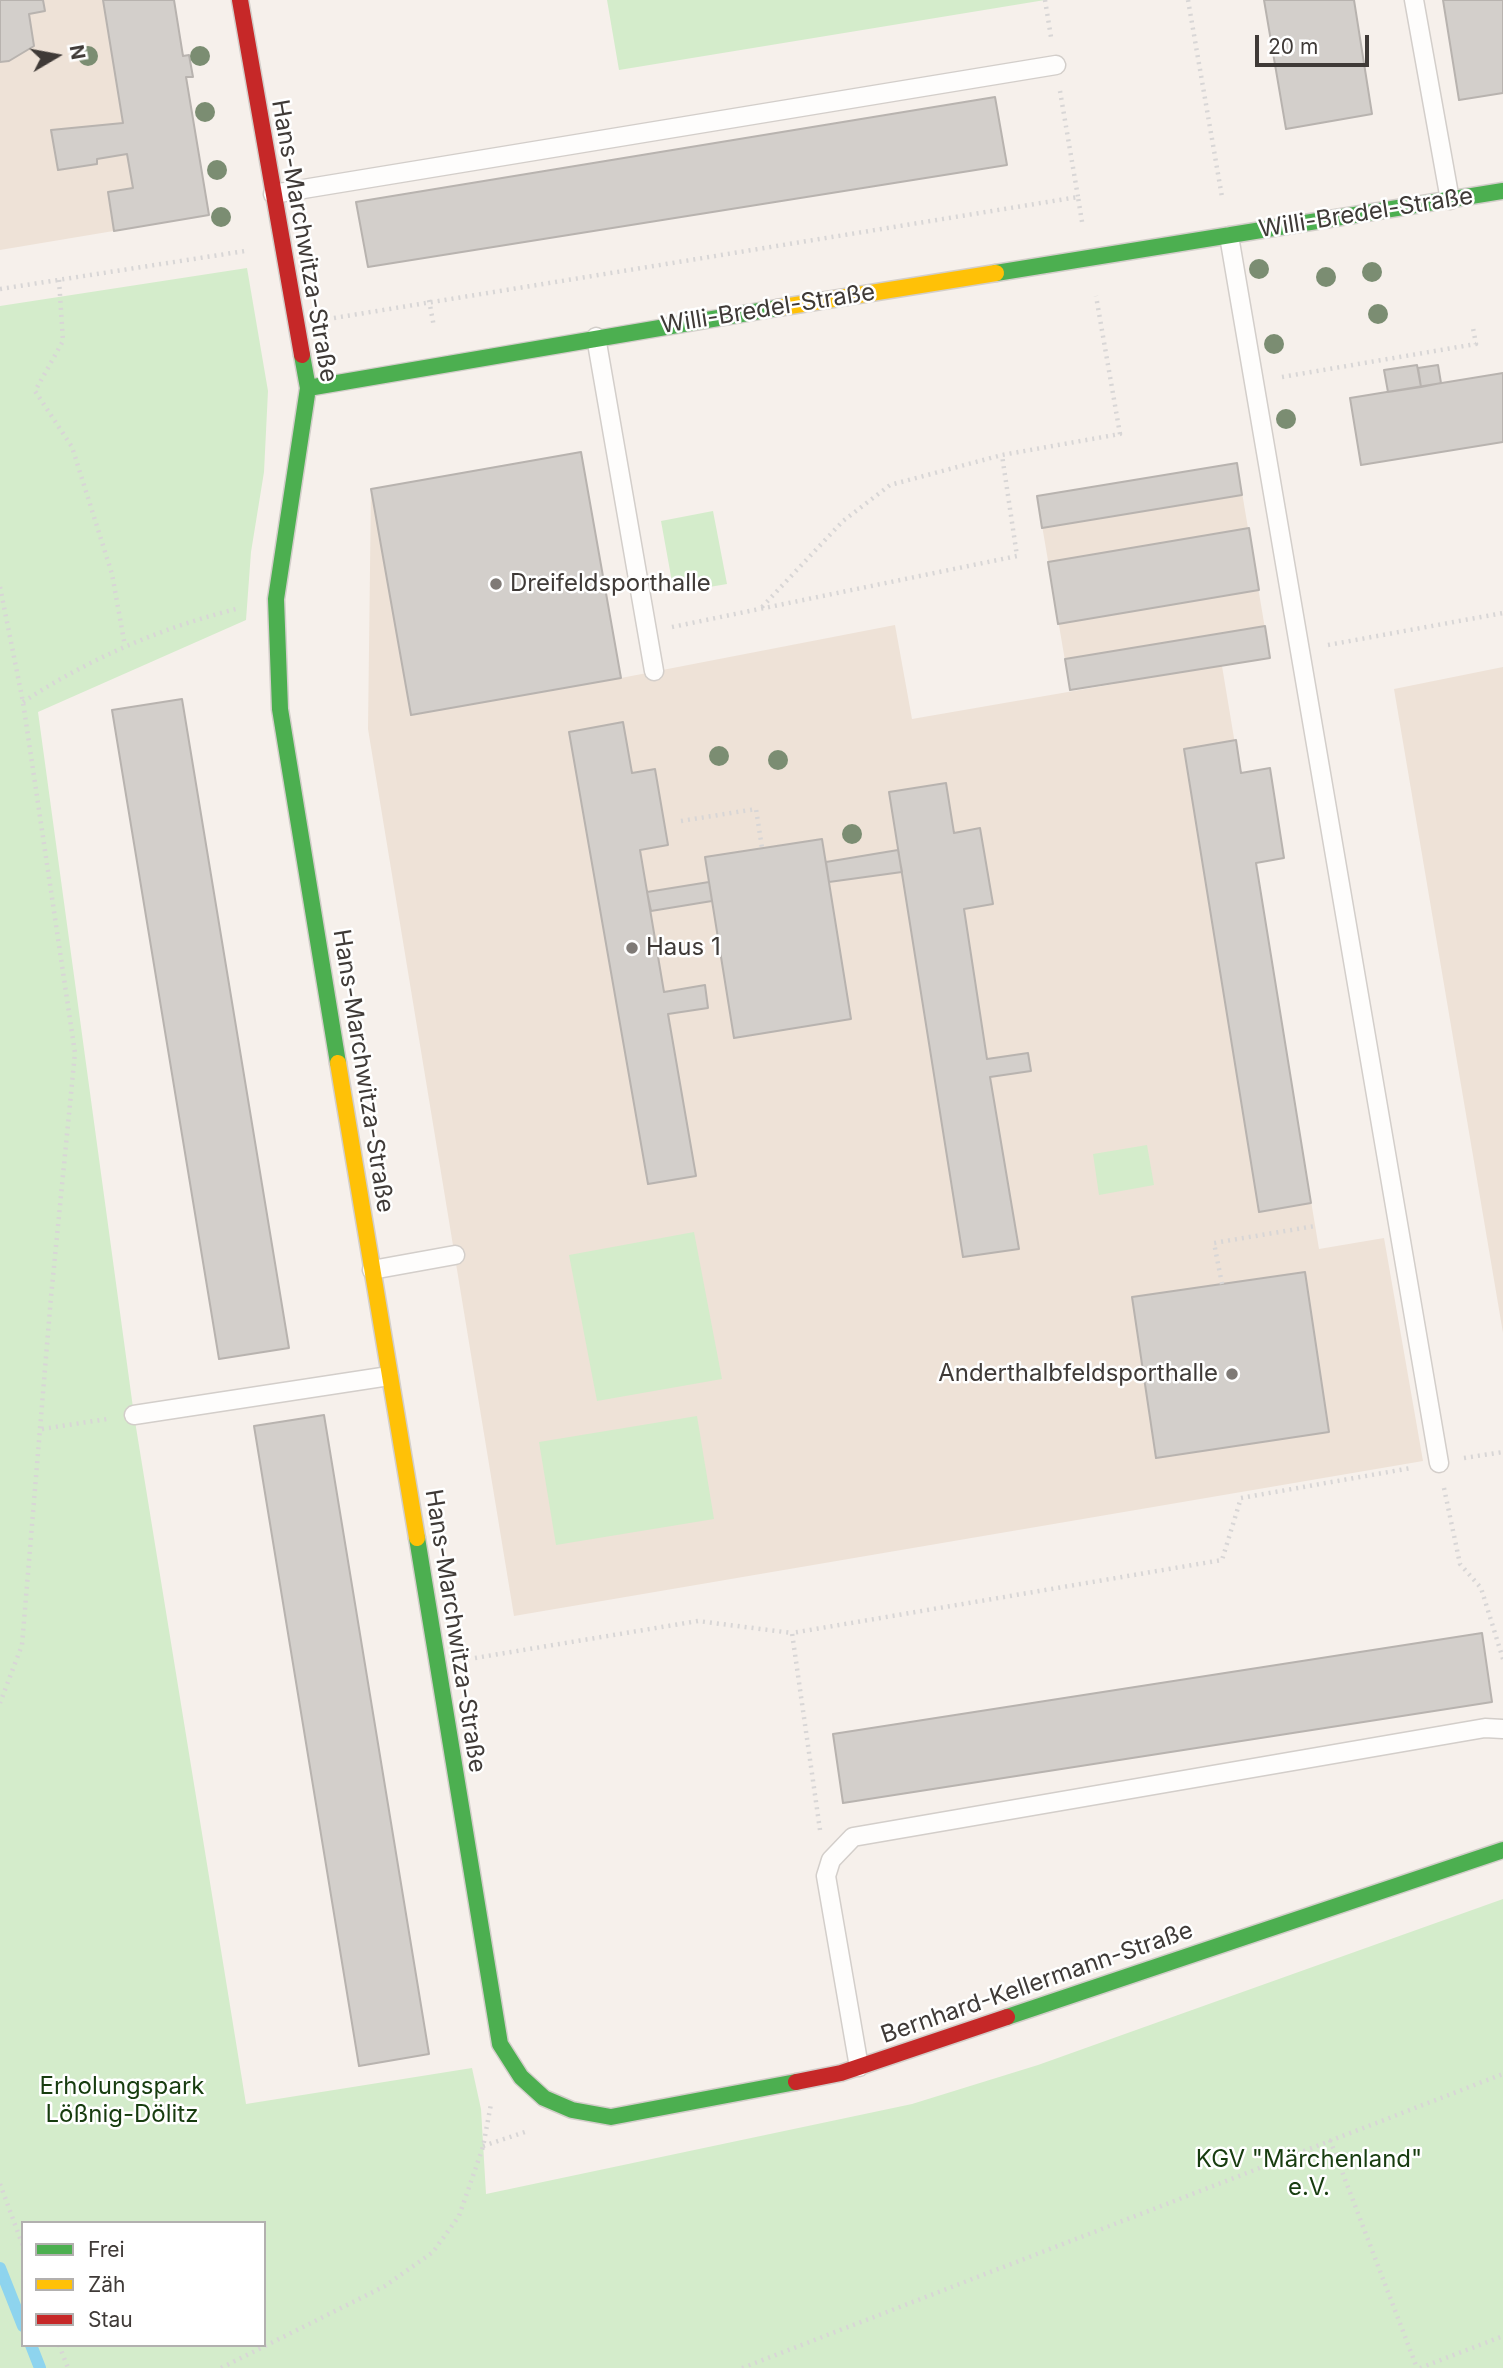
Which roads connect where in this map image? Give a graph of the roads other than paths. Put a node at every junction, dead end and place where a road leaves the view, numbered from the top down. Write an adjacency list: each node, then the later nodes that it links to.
1 (240, 0): 5 (street, Hans-Marchwitza-Straße)
2 (1414, 0): 6 (lane)
3 (1056, 65): 5 (lane)
4 (1503, 191): 6 (street, Willi-Bredel-Straße)
5 (273, 194): 9 (street, Hans-Marchwitza-Straße)
6 (1450, 200): 7 (street, Willi-Bredel-Straße)
7 (1229, 236): 8 (street, Willi-Bredel-Straße); 15 (lane, Willi-Bredel-Straße)
8 (596, 337): 9 (street, Willi-Bredel-Straße); 10 (lane)
9 (308, 388): 12 (street, Hans-Marchwitza-Straße)
10 (654, 671)
11 (455, 1255): 12 (lane)
12 (372, 1270): 13 (street, Hans-Marchwitza-Straße)
13 (389, 1376): 14 (lane); 19 (street, Hans-Marchwitza-Straße)
14 (134, 1415)
15 (1439, 1463)
16 (1503, 1729): 18 (lane)
17 (1503, 1850): 18 (street, Bernhard-Kellermann-Straße)
18 (859, 2067): 19 (street, Bernhard-Kellermann-Straße)
19 (576, 2113)

